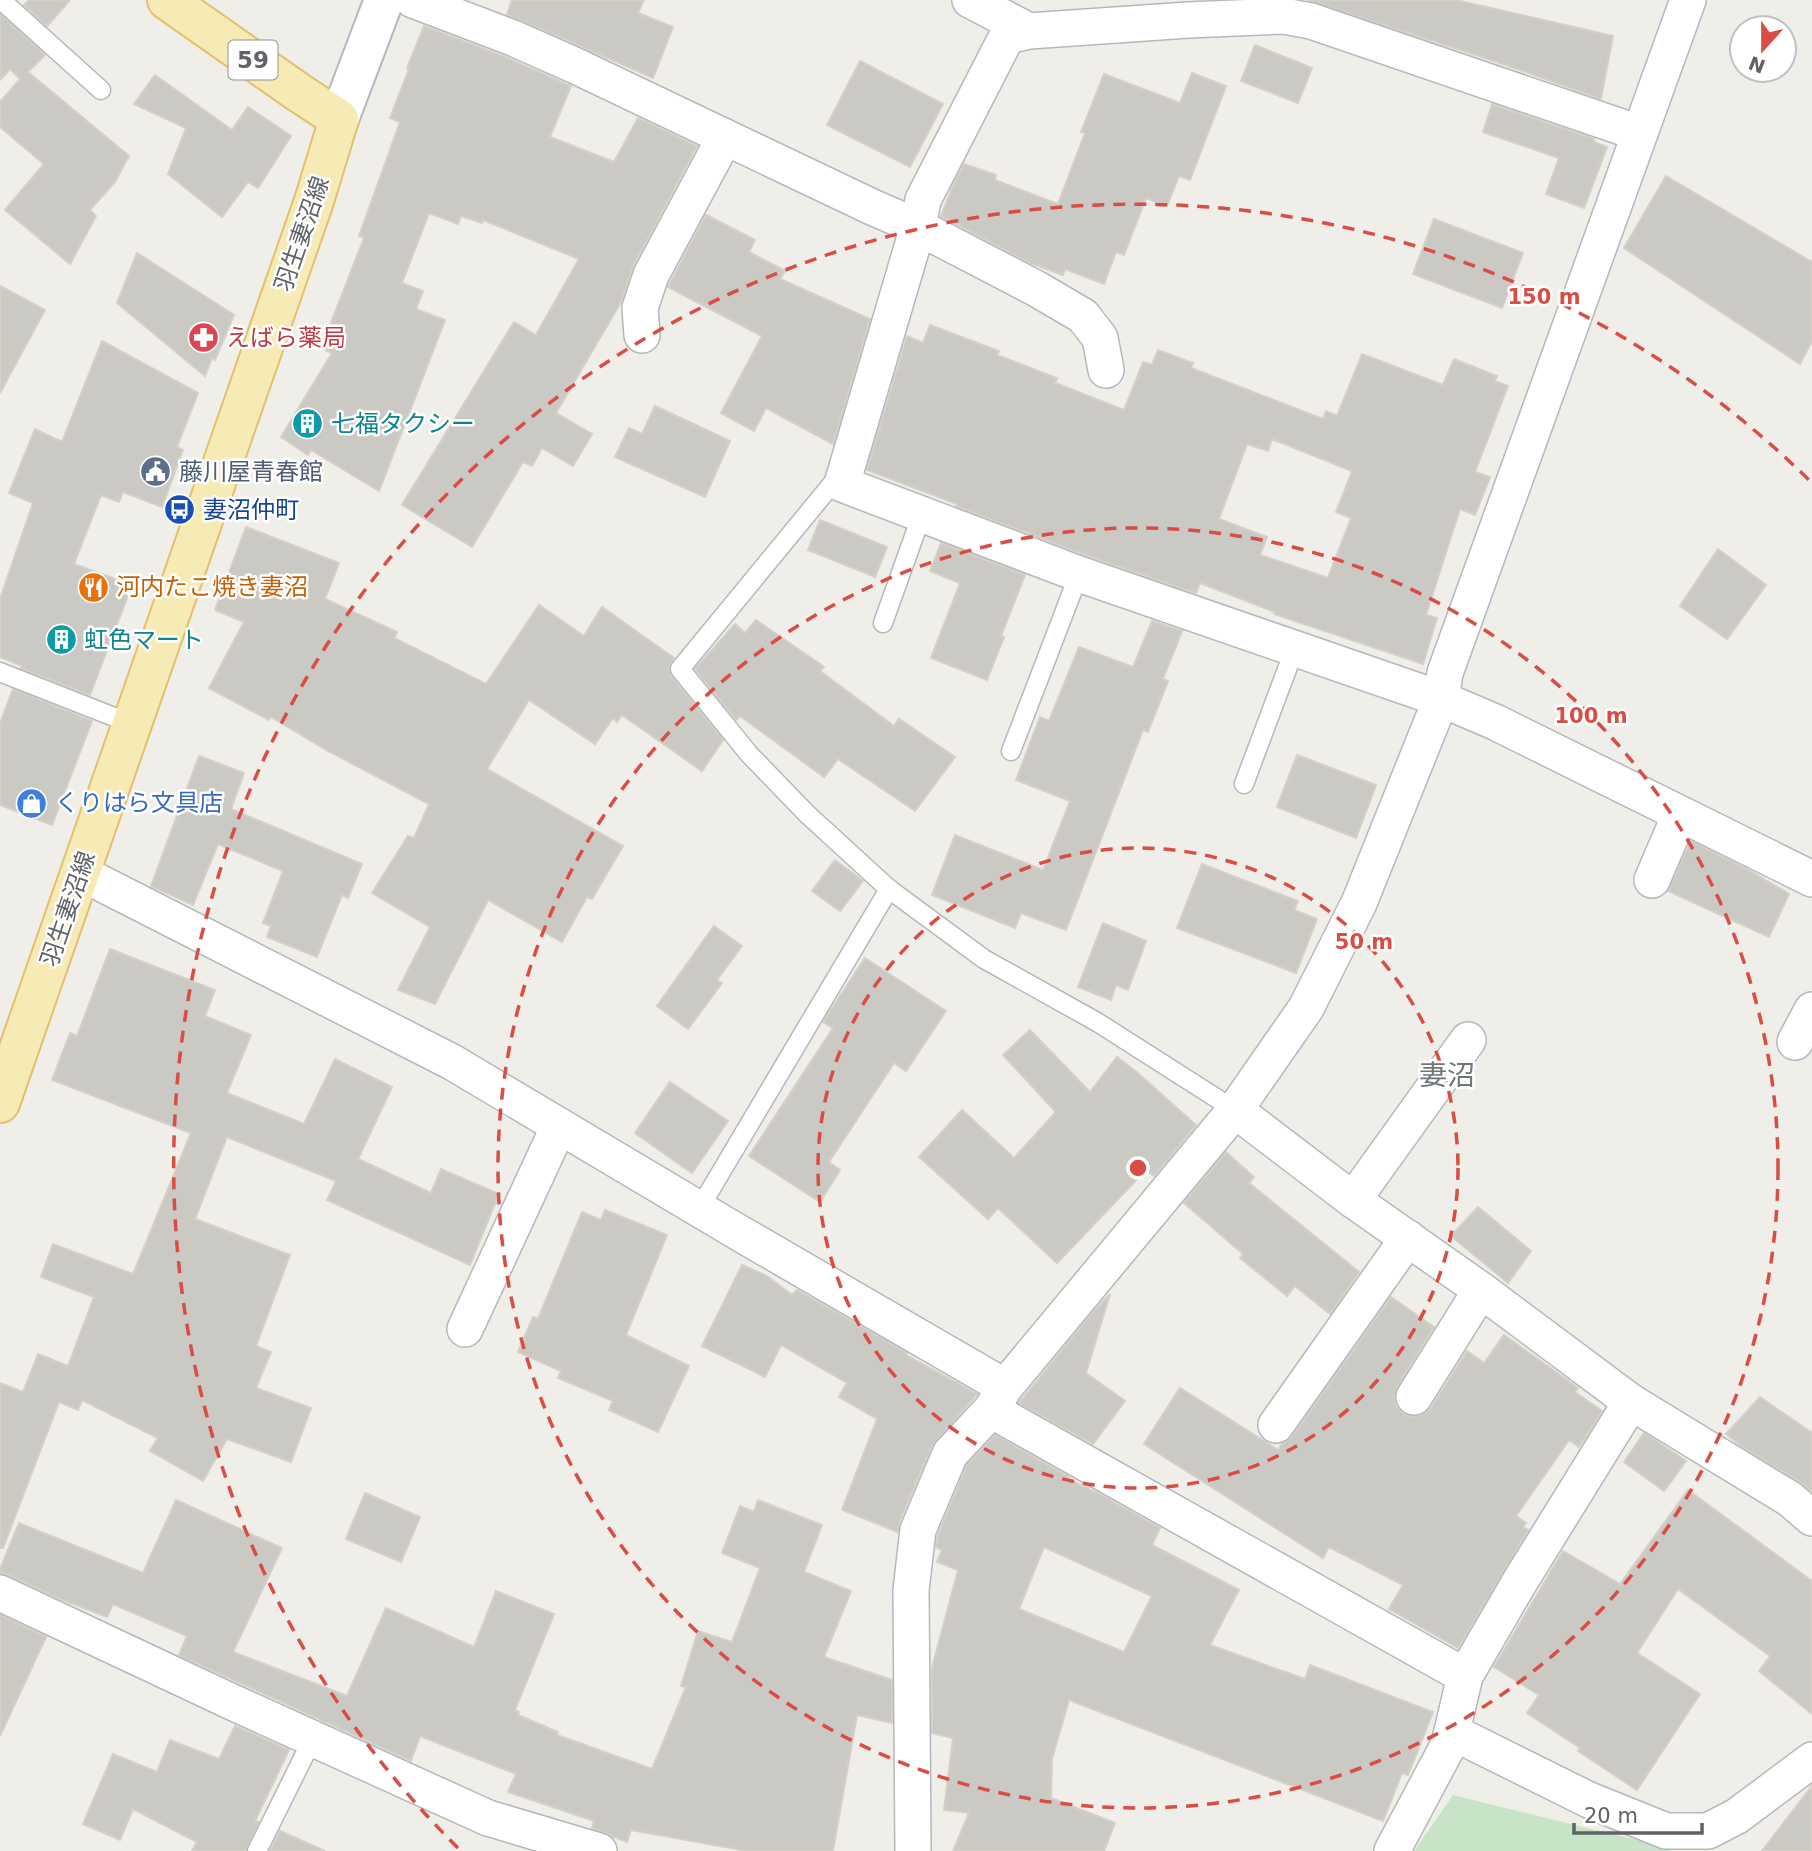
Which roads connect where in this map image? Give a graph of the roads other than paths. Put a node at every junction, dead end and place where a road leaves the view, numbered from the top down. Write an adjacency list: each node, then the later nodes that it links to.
1 (1, 0): 9 (lane)
2 (167, 0): 10 (main road, 59)
3 (384, 0): 10 (main road)
4 (413, 0): 12 (street)
5 (970, 0): 8 (street)
6 (1688, 0): 11 (street)
7 (1287, 8): 8 (street); 11 (street)
8 (1028, 32): 13 (street)
9 (101, 90)
10 (339, 119): 23 (main road, 羽生妻沼線)
11 (1640, 134): 22 (street)
12 (725, 137): 13 (street); 14 (street)
13 (918, 227): 15 (street); 16 (street)
14 (642, 335)
15 (1106, 370)
16 (849, 463): 17 (street); 30 (lane)
17 (922, 514): 18 (street); 19 (lane)
18 (1079, 574): 20 (street); 24 (lane)
19 (883, 623)
20 (1294, 648): 22 (street); 25 (lane)
21 (0, 672): 23 (lane)
22 (1441, 699): 26 (street); 35 (street)
23 (132, 724): 27 (main road, 羽生妻沼線)
24 (1011, 751)
25 (1244, 784)
26 (1680, 814): 28 (street); 29 (street)
27 (80, 873): 34 (main road, 羽生妻沼線); 36 (street)
28 (1812, 879)
29 (1652, 880)
30 (889, 889): 35 (lane); 38 (lane)
31 (1812, 1010): 33 (street)
32 (1468, 1041): 37 (street)
33 (1795, 1042)
34 (0, 1102)
35 (1235, 1110): 37 (street); 43 (street)
36 (559, 1126): 38 (street); 41 (street)
37 (1353, 1200): 39 (street)
38 (699, 1209): 43 (street)
39 (1408, 1238): 40 (street); 45 (street)
40 (1481, 1290): 42 (street); 44 (street)
41 (466, 1329)
42 (1414, 1396)
43 (998, 1399): 48 (street); 54 (street)
44 (1630, 1402): 46 (street); 48 (street)
45 (1276, 1425)
46 (1812, 1518)
47 (0, 1593): 50 (street)
48 (1465, 1676): 49 (street)
49 (1452, 1732): 51 (street); 55 (street)
50 (313, 1738): 52 (lane); 53 (street)
51 (1812, 1760)
52 (257, 1851)
53 (599, 1851)
54 (913, 1851)
55 (1392, 1851)

